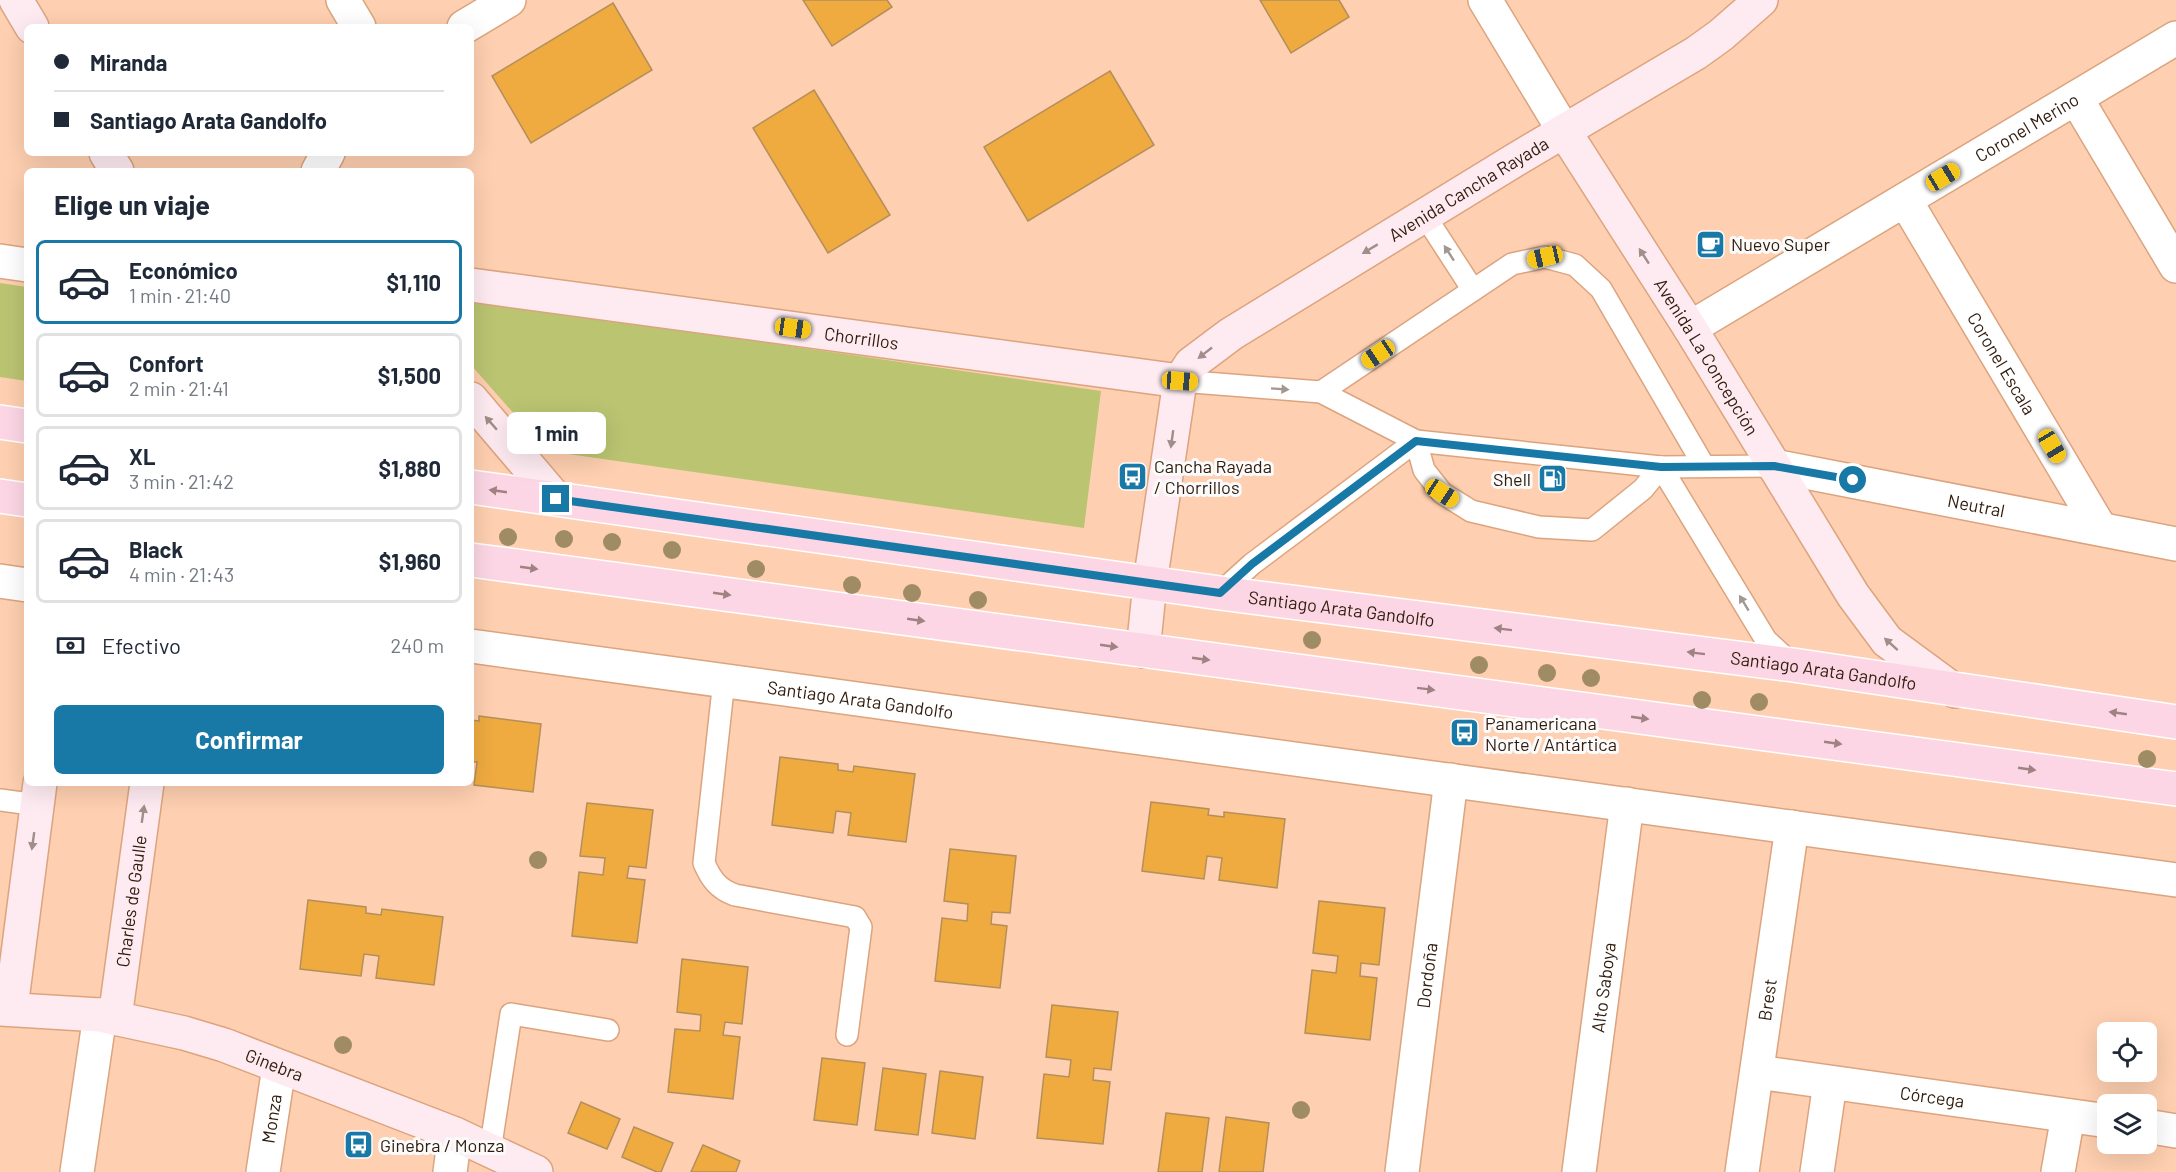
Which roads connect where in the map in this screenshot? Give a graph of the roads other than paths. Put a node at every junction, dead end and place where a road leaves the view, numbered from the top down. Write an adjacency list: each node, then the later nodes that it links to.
1 (16, 0): 6 (street)
2 (343, 0): 7 (street)
3 (509, 0): 8 (street)
4 (1485, 0): 11 (street, Avenida La Concepción)
5 (1761, 0): 11 (street, Avenida Cancha Rayada)
6 (30, 24)
7 (357, 24)
8 (469, 24)
9 (2176, 38): 10 (street, Coronel Merino)
10 (2076, 98): 12 (street, Coronel Merino); 16 (street)
11 (1564, 131): 13 (street, Avenida Cancha Rayada); 19 (street, Avenida La Concepción, one-way to 11)
12 (1905, 200): 19 (street, Coronel Merino); 33 (street, Coronel Escala)
13 (1425, 216): 18 (lane, one-way to 13); 20 (street, Avenida Cancha Rayada, one-way to 20)
14 (0, 261): 15 (street)
15 (24, 265)
16 (2176, 266)
17 (474, 285): 20 (street, Chorrillos)
18 (1473, 290): 21 (lane); 26 (lane)
19 (1690, 328): 27 (street, Avenida La Concepción)
20 (1180, 381): 21 (lane, one-way to 21); 37 (street, one-way to 37)
21 (1321, 392): 25 (lane)
22 (474, 403): 31 (street, one-way to 22)
23 (0, 422): 24 (main road)
24 (24, 426)
25 (1416, 441): 28 (lane); 28 (lane); 39 (lane)
26 (1704, 466): 27 (lane); 28 (lane)
27 (1774, 466): 33 (street, Neutral); 44 (street, Avenida La Concepción, one-way to 27)
28 (1661, 467): 42 (lane, one-way to 28)
29 (474, 487): 31 (main road, Santiago Arata Gandolfo, one-way to 29)
30 (0, 496): 32 (main road)
31 (556, 499): 37 (main road, Santiago Arata Gandolfo)
32 (24, 500)
33 (2100, 528): 34 (street, Neutral)
34 (2176, 544)
35 (474, 560): 41 (main road, one-way to 41)
36 (0, 581): 38 (street)
37 (1150, 583): 39 (main road, Santiago Arata Gandolfo); 41 (street)
38 (24, 585)
39 (1220, 593): 42 (main road, Santiago Arata Gandolfo, one-way to 39)
40 (474, 646): 43 (street, Santiago Arata Gandolfo)
41 (1143, 651): 48 (main road, one-way to 48)
42 (1793, 665): 44 (main road, Santiago Arata Gandolfo)
43 (724, 680): 46 (street, Santiago Arata Gandolfo); 57 (lane)
44 (1955, 691): 45 (main road, Santiago Arata Gandolfo, one-way to 44)
45 (2176, 722)
46 (1450, 780): 51 (street, Santiago Arata Gandolfo); 71 (street, Dordoña)
47 (146, 786): 55 (street, Charles de Gaulle, one-way to 47)
48 (2176, 789)
49 (39, 794): 50 (lane); 54 (street, one-way to 54)
50 (0, 800)
51 (1627, 804): 52 (street, Santiago Arata Gandolfo); 72 (street, Alto Saboya)
52 (1792, 827): 53 (street, Santiago Arata Gandolfo); 59 (street, Brest)
53 (2176, 880)
54 (5, 1009): 55 (street, Ginebra)
55 (108, 1017): 58 (street, Ginebra); 67 (street, Charles de Gaulle)
56 (608, 1030): 66 (lane)
57 (847, 1035)
58 (279, 1066): 65 (street, Ginebra); 68 (street, Monza)
59 (1757, 1072): 60 (street, Córcega); 73 (street, Brest)
60 (1830, 1083): 61 (street, Córcega); 74 (street)
61 (2068, 1116): 62 (street, Córcega); 75 (street)
62 (2097, 1120)
63 (2157, 1128): 64 (street)
64 (2176, 1131)
65 (455, 1134): 66 (street, Ginebra); 69 (street)
66 (490, 1151): 70 (street, Ginebra)
67 (77, 1172)
68 (263, 1172)
69 (450, 1172)
70 (536, 1172)
71 (1402, 1172)
72 (1579, 1172)
73 (1742, 1172)
74 (1817, 1172)
75 (2058, 1172)

